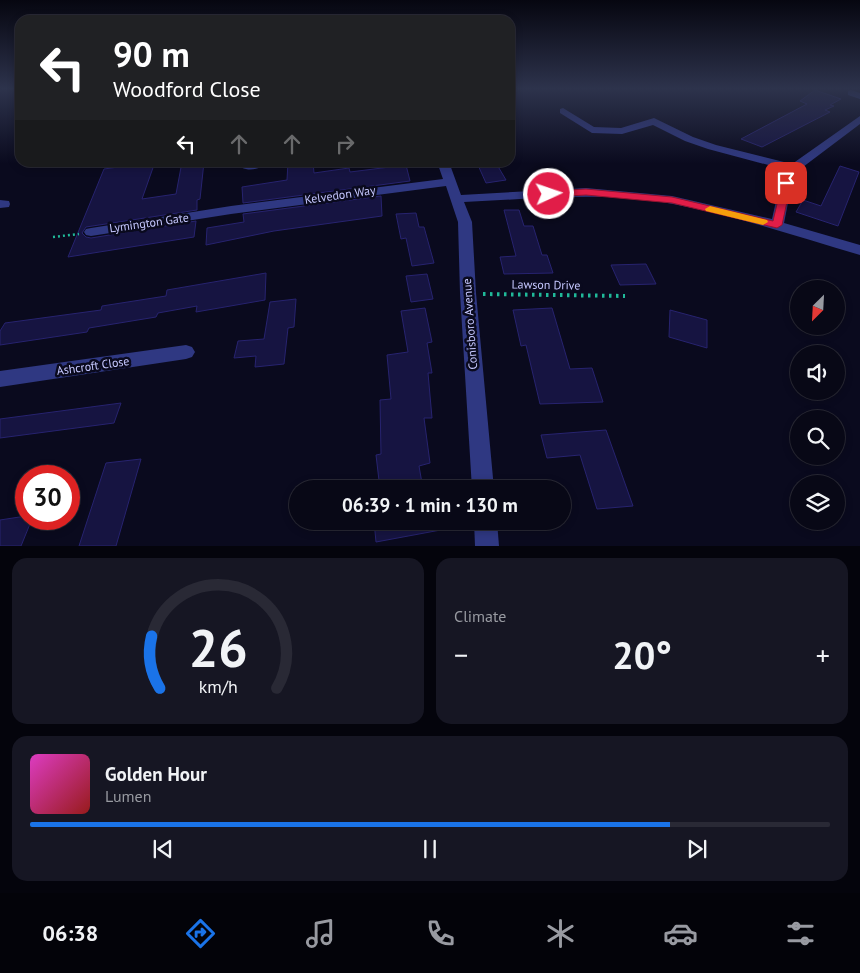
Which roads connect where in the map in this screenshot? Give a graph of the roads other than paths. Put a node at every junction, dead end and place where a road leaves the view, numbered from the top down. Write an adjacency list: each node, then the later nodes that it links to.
1 (567, 113): 4 (street)
2 (860, 119): 4 (street)
3 (445, 167): 5 (street, Conisboro Avenue)
4 (794, 168): 8 (street)
5 (450, 182): 6 (street, Conisboro Avenue); 7 (street, Kelvedon Way)
6 (457, 199): 8 (street); 13 (street, Conisboro Avenue)
7 (206, 215): 9 (street, Lymington Gate)
8 (777, 225): 10 (street)
9 (92, 232)
10 (860, 250)
11 (186, 352): 12 (street, Ashcroft Close)
12 (0, 380)
13 (482, 480)
14 (486, 530): 15 (street)
15 (487, 546)

